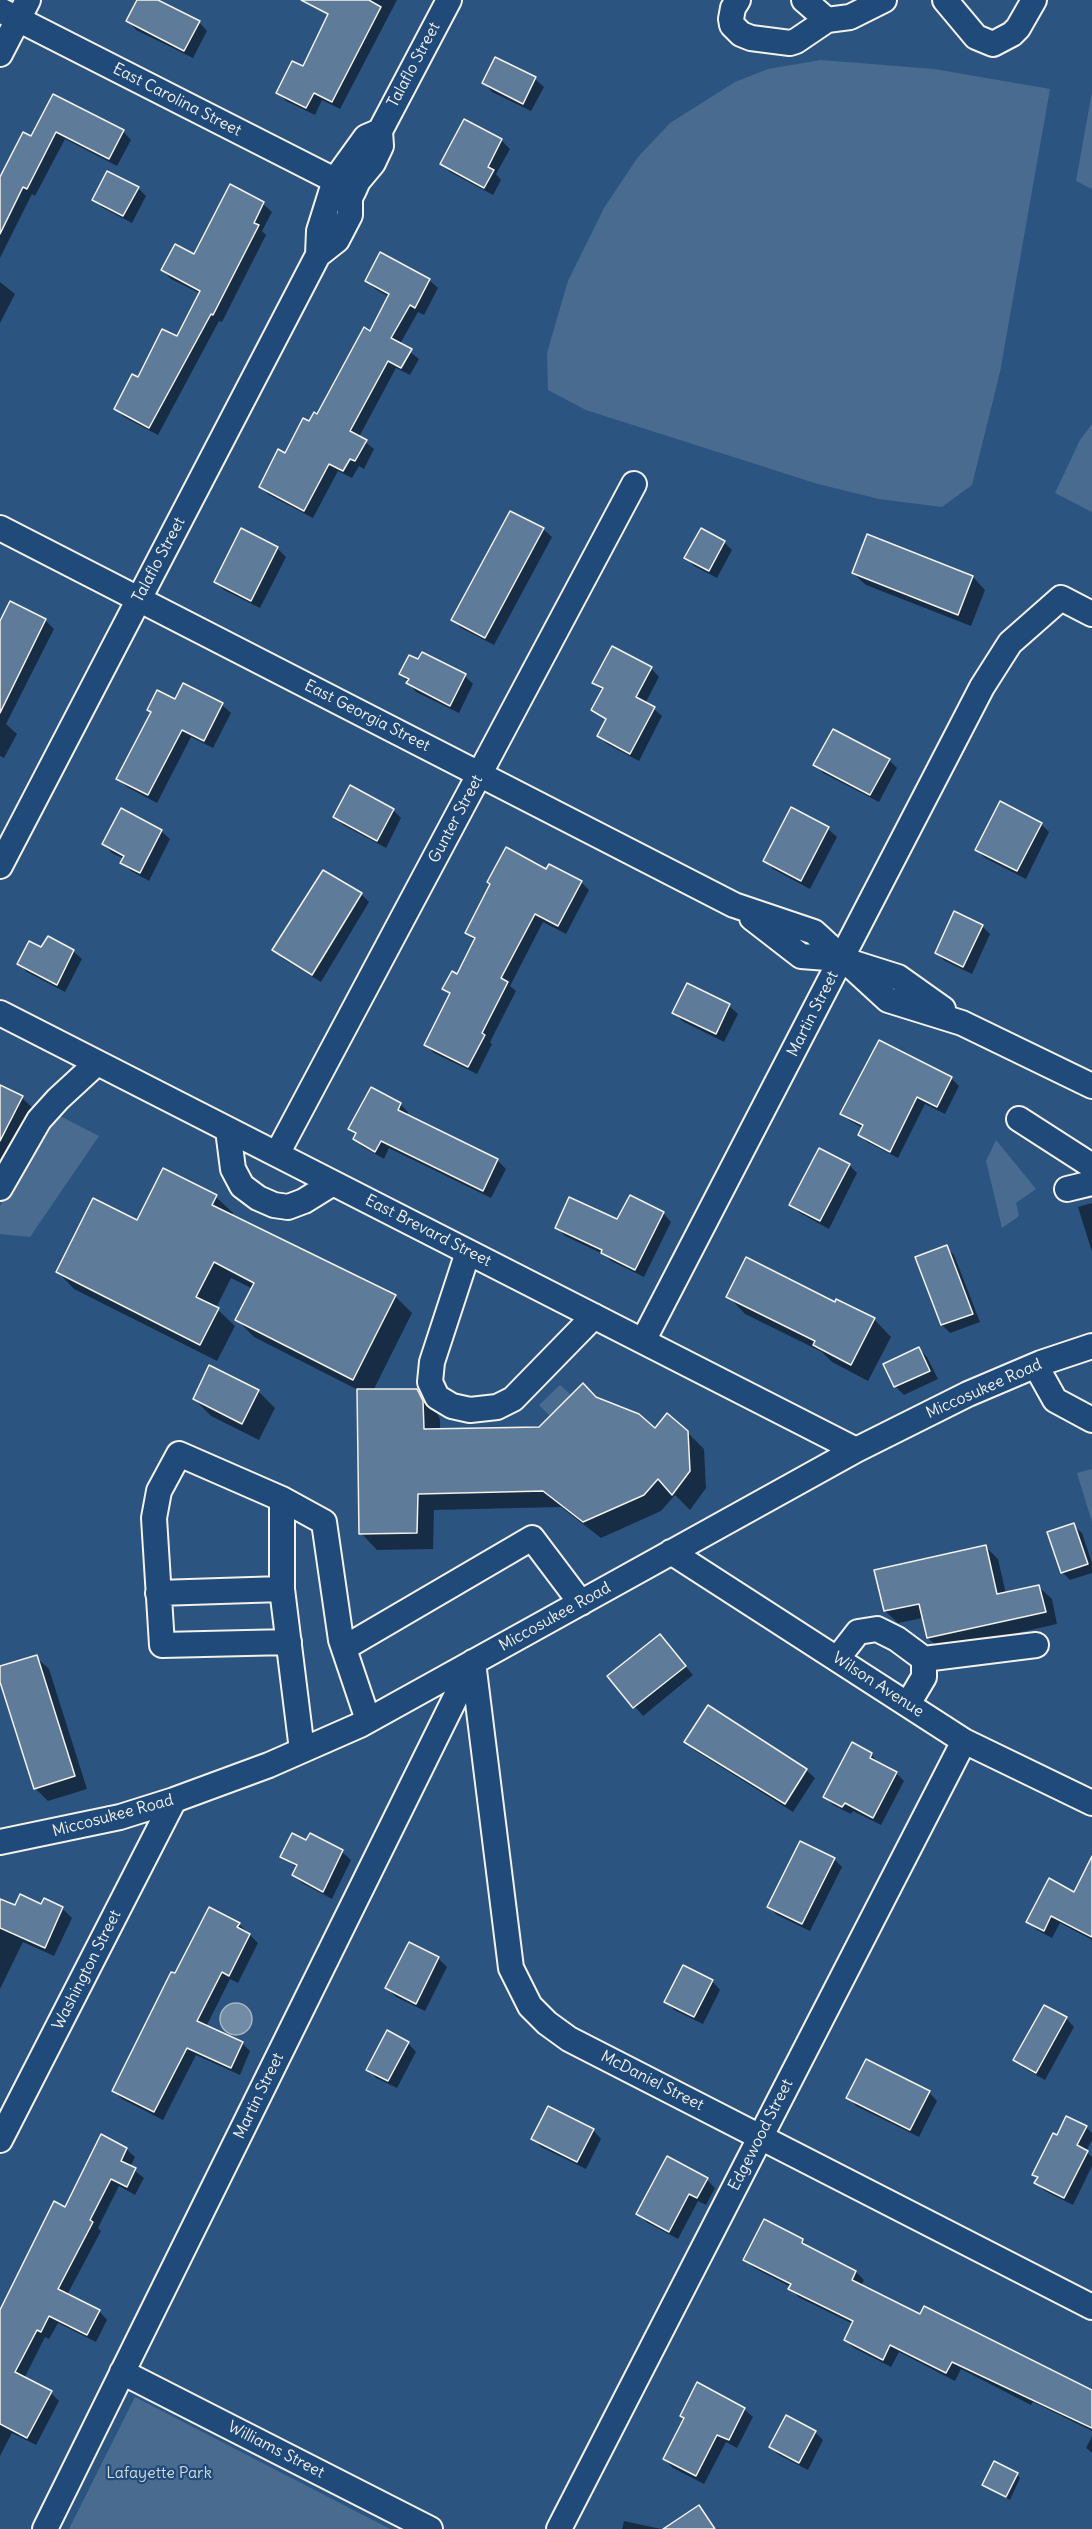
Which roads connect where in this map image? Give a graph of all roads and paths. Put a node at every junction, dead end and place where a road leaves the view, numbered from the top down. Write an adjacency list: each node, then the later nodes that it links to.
1 (449, 0): 10 (street, Talaflo Street)
2 (738, 0): 8 (street)
3 (804, 0): 8 (street)
4 (884, 0): 8 (street)
5 (945, 0): 6 (street)
6 (1034, 0)
7 (15, 10): 9 (street); 10 (street, East Carolina Street)
8 (827, 20)
9 (0, 54)
10 (344, 185): 13 (street, Talaflo Street)
11 (634, 484): 15 (street, Gunter Street)
12 (0, 528): 13 (street, East Georgia Street)
13 (139, 598): 15 (street, East Georgia Street); 16 (street, Talaflo Street)
14 (1092, 614): 17 (street, Martin Street)
15 (479, 774): 17 (street, East Georgia Street); 23 (street, Gunter Street)
16 (0, 866)
17 (841, 959): 20 (street, East Georgia Street); 31 (street, Martin Street)
18 (1, 1014): 19 (street, East Brevard Street)
19 (97, 1063): 22 (street, East Brevard Street); 27 (street)
20 (1092, 1086)
21 (1019, 1119): 24 (street)
22 (228, 1130): 23 (street, East Brevard Street); 25 (street)
23 (277, 1154): 25 (street, East Brevard Street)
24 (1092, 1166)
25 (333, 1183): 29 (street, East Brevard Street)
26 (1092, 1183): 28 (street)
27 (0, 1188)
28 (1067, 1189)
29 (468, 1252): 30 (street, East Brevard Street); 30 (street)
30 (594, 1316): 31 (street, East Brevard Street)
31 (643, 1341): 35 (street, East Brevard Street)
32 (1092, 1346): 33 (street, Miccosukee Road)
33 (1036, 1366): 34 (street); 35 (street, Miccosukee Road)
34 (1092, 1420)
35 (856, 1450): 37 (street, Miccosukee Road)
36 (282, 1499): 38 (street); 39 (street); 43 (street)
37 (671, 1552): 40 (street, Miccosukee Road); 44 (street, Wilson Avenue)
38 (282, 1589): 39 (street); 41 (street)
39 (158, 1593): 41 (street)
40 (582, 1603): 43 (street); 46 (street, Miccosukee Road)
41 (289, 1642): 50 (street)
42 (1036, 1645): 45 (street)
43 (344, 1648): 48 (street)
44 (837, 1659): 45 (street); 47 (street, Wilson Avenue)
45 (924, 1659): 47 (street)
46 (473, 1662): 48 (street, Miccosukee Road); 54 (street, McDaniel Street); 57 (street, Martin Street)
47 (908, 1704): 49 (street, Wilson Avenue)
48 (368, 1720): 50 (street, Miccosukee Road)
49 (964, 1741): 52 (street, Wilson Avenue); 54 (street, Edgewood Street)
50 (302, 1750): 51 (street, Miccosukee Road)
51 (174, 1800): 53 (street, Miccosukee Road); 55 (street, Washington Street)
52 (1092, 1803)
53 (0, 1842)
54 (760, 2137): 56 (street, McDaniel Street); 60 (street, Edgewood Street)
55 (0, 2140)
56 (1092, 2307)
57 (122, 2372): 58 (street, Martin Street); 59 (street, Williams Street)
58 (45, 2529)
59 (430, 2529)
60 (559, 2529)

